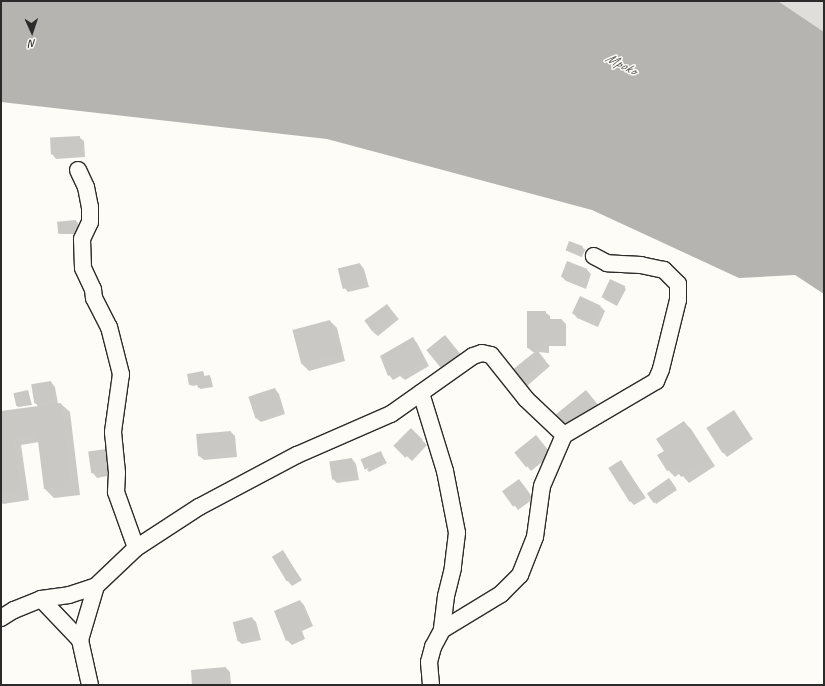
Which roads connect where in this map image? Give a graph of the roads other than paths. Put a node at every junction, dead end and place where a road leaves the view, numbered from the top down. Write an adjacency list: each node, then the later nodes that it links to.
1 (78, 170): 5 (street)
2 (594, 256): 4 (street)
3 (421, 393): 4 (street); 5 (street); 9 (street)
4 (564, 435): 9 (street)
5 (136, 548): 6 (street)
6 (96, 586): 7 (street); 10 (street)
7 (41, 599): 8 (street); 10 (street)
8 (1, 618)
9 (442, 630): 12 (street)
10 (80, 640): 11 (street)
11 (90, 685)
12 (432, 685)

